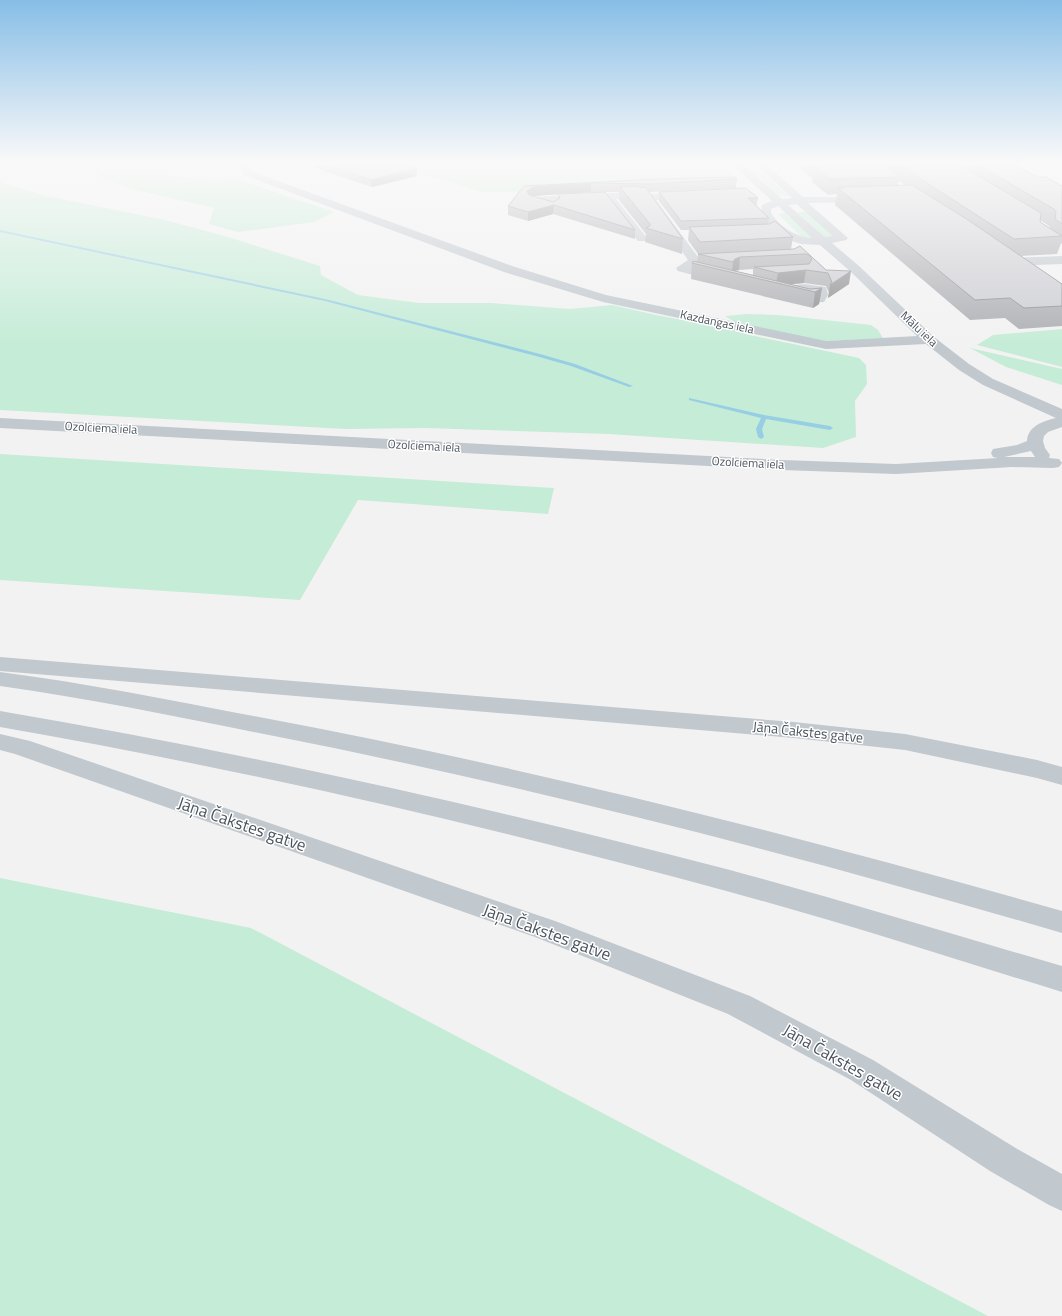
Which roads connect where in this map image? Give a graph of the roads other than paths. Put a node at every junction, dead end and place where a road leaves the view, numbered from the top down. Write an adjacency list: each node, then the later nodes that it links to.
1 (383, 223): 22 (street, Kazdangas iela)
2 (630, 223): 10 (street)
3 (668, 223): 8 (street)
4 (774, 223): 11 (street)
5 (803, 223): 11 (street, Mālu iela)
6 (826, 223): 9 (street)
7 (692, 235): 8 (street)
8 (677, 236): 12 (street)
9 (842, 238): 11 (street); 19 (street)
10 (642, 239)
11 (823, 242): 19 (street, Mālu iela)
12 (684, 246): 13 (street); 17 (street)
13 (700, 246)
14 (993, 253): 18 (street)
15 (710, 260): 17 (street)
16 (1062, 260): 18 (street)
17 (695, 261): 21 (street)
18 (1006, 262): 20 (street)
19 (855, 269): 22 (street, Mālu iela)
20 (1024, 275)
21 (731, 278)
22 (929, 340): 23 (street, Mālu iela)
23 (988, 382): 24 (street, Mālu iela); 26 (street, Mālu iela)
24 (1062, 416)
25 (0, 423): 29 (street, Ozolciema iela)
26 (1055, 423): 27 (street)
27 (1035, 444): 28 (street, Ozolciema iela); 29 (street, Ozolciema iela)
28 (1057, 465): 29 (street, Ozolciema iela)
29 (849, 467)
30 (0, 664): 34 (street, Jāņa Čakstes gatve)
31 (0, 678): 35 (street)
32 (0, 719): 36 (street)
33 (0, 742): 37 (street, Jāņa Čakstes gatve)
34 (1062, 776)
35 (1062, 922)
36 (1062, 979)
37 (1062, 1193)

